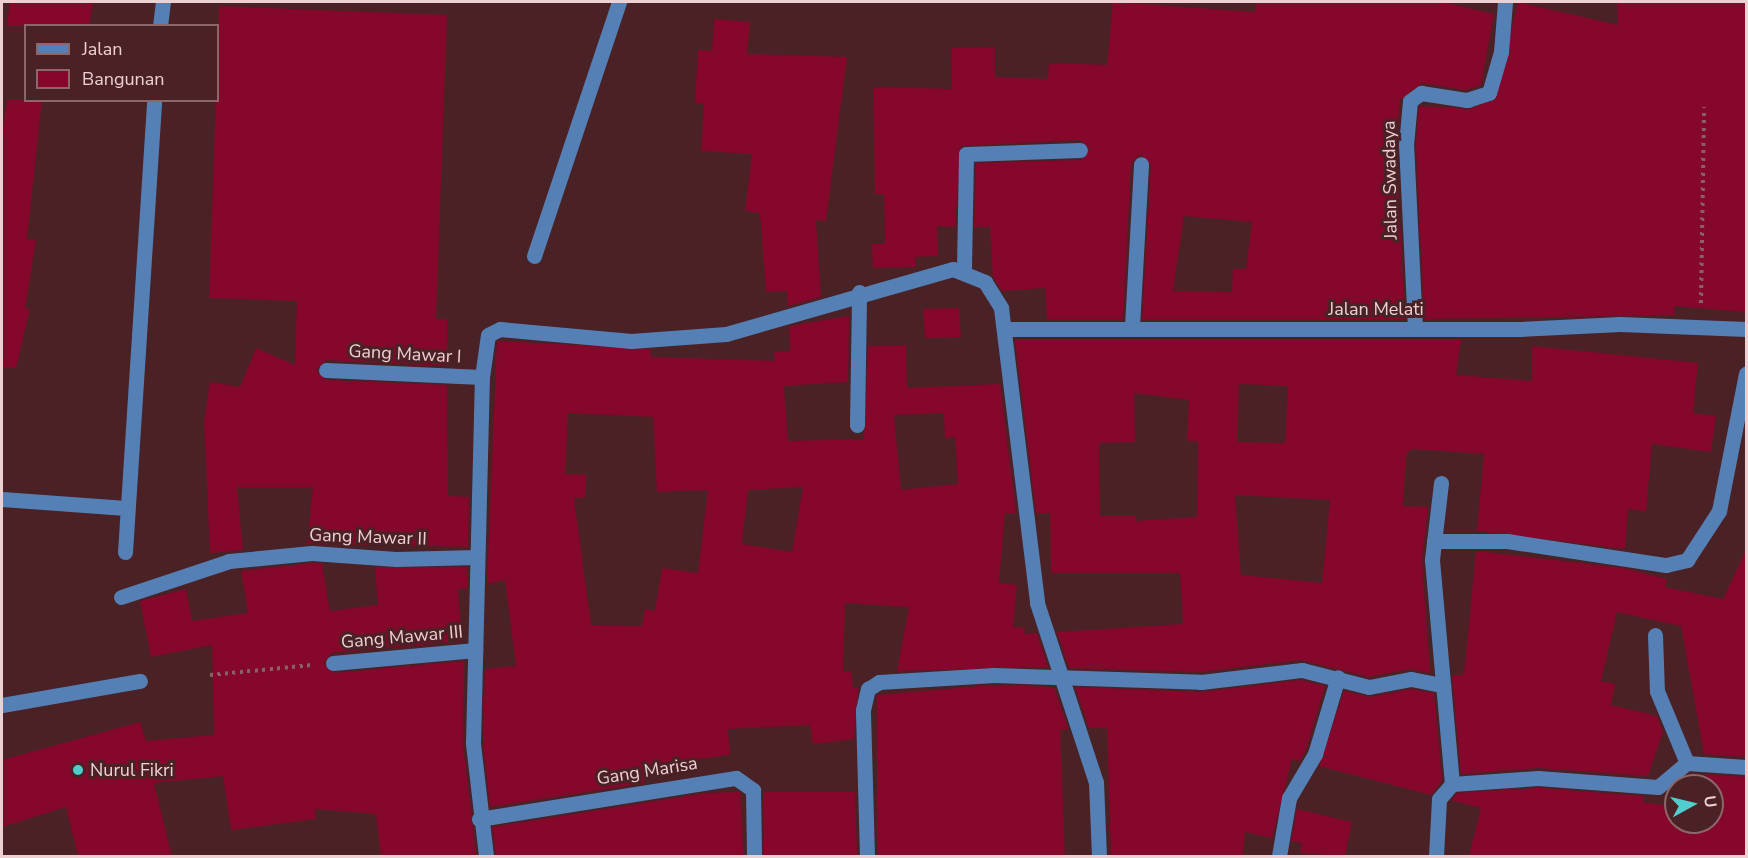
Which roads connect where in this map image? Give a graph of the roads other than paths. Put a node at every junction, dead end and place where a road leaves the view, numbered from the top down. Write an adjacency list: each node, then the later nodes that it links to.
1 (163, 2): 4 (street)
2 (619, 2): 8 (street)
3 (1505, 2): 12 (street, Jalan Swadaya)
4 (160, 24)
5 (154, 102): 21 (street)
6 (1080, 150): 9 (street)
7 (1141, 164): 11 (street)
8 (534, 256)
9 (964, 269): 10 (street); 13 (street)
10 (859, 292): 17 (street); 18 (street)
11 (1132, 326): 12 (street, Jalan Melati); 13 (street, Jalan Melati)
12 (1415, 328): 14 (street, Jalan Melati)
13 (1005, 329): 29 (street)
14 (1746, 329)
15 (326, 370): 17 (street, Gang Mawar I)
16 (1746, 374): 22 (street)
17 (482, 377): 24 (street)
18 (856, 425)
19 (1441, 483): 22 (street)
20 (2, 499): 21 (street)
21 (126, 508): 23 (street)
22 (1434, 541): 32 (street)
23 (125, 552)
24 (477, 557): 25 (street, Gang Mawar II); 27 (street)
25 (121, 597)
26 (1655, 635): 34 (street)
27 (475, 650): 28 (street, Gang Mawar III); 37 (street)
28 (333, 663)
29 (1057, 676): 30 (street); 40 (street); 41 (street)
30 (1338, 677): 32 (street); 42 (street)
31 (140, 681): 33 (street)
32 (1443, 686): 36 (street)
33 (2, 705)
34 (1691, 763): 35 (street); 36 (street)
35 (1746, 767)
36 (1452, 784): 43 (street)
37 (479, 819): 38 (street); 39 (street, Gang Marisa)
38 (486, 856)
39 (754, 856)
40 (867, 856)
41 (1099, 856)
42 (1279, 856)
43 (1436, 856)

